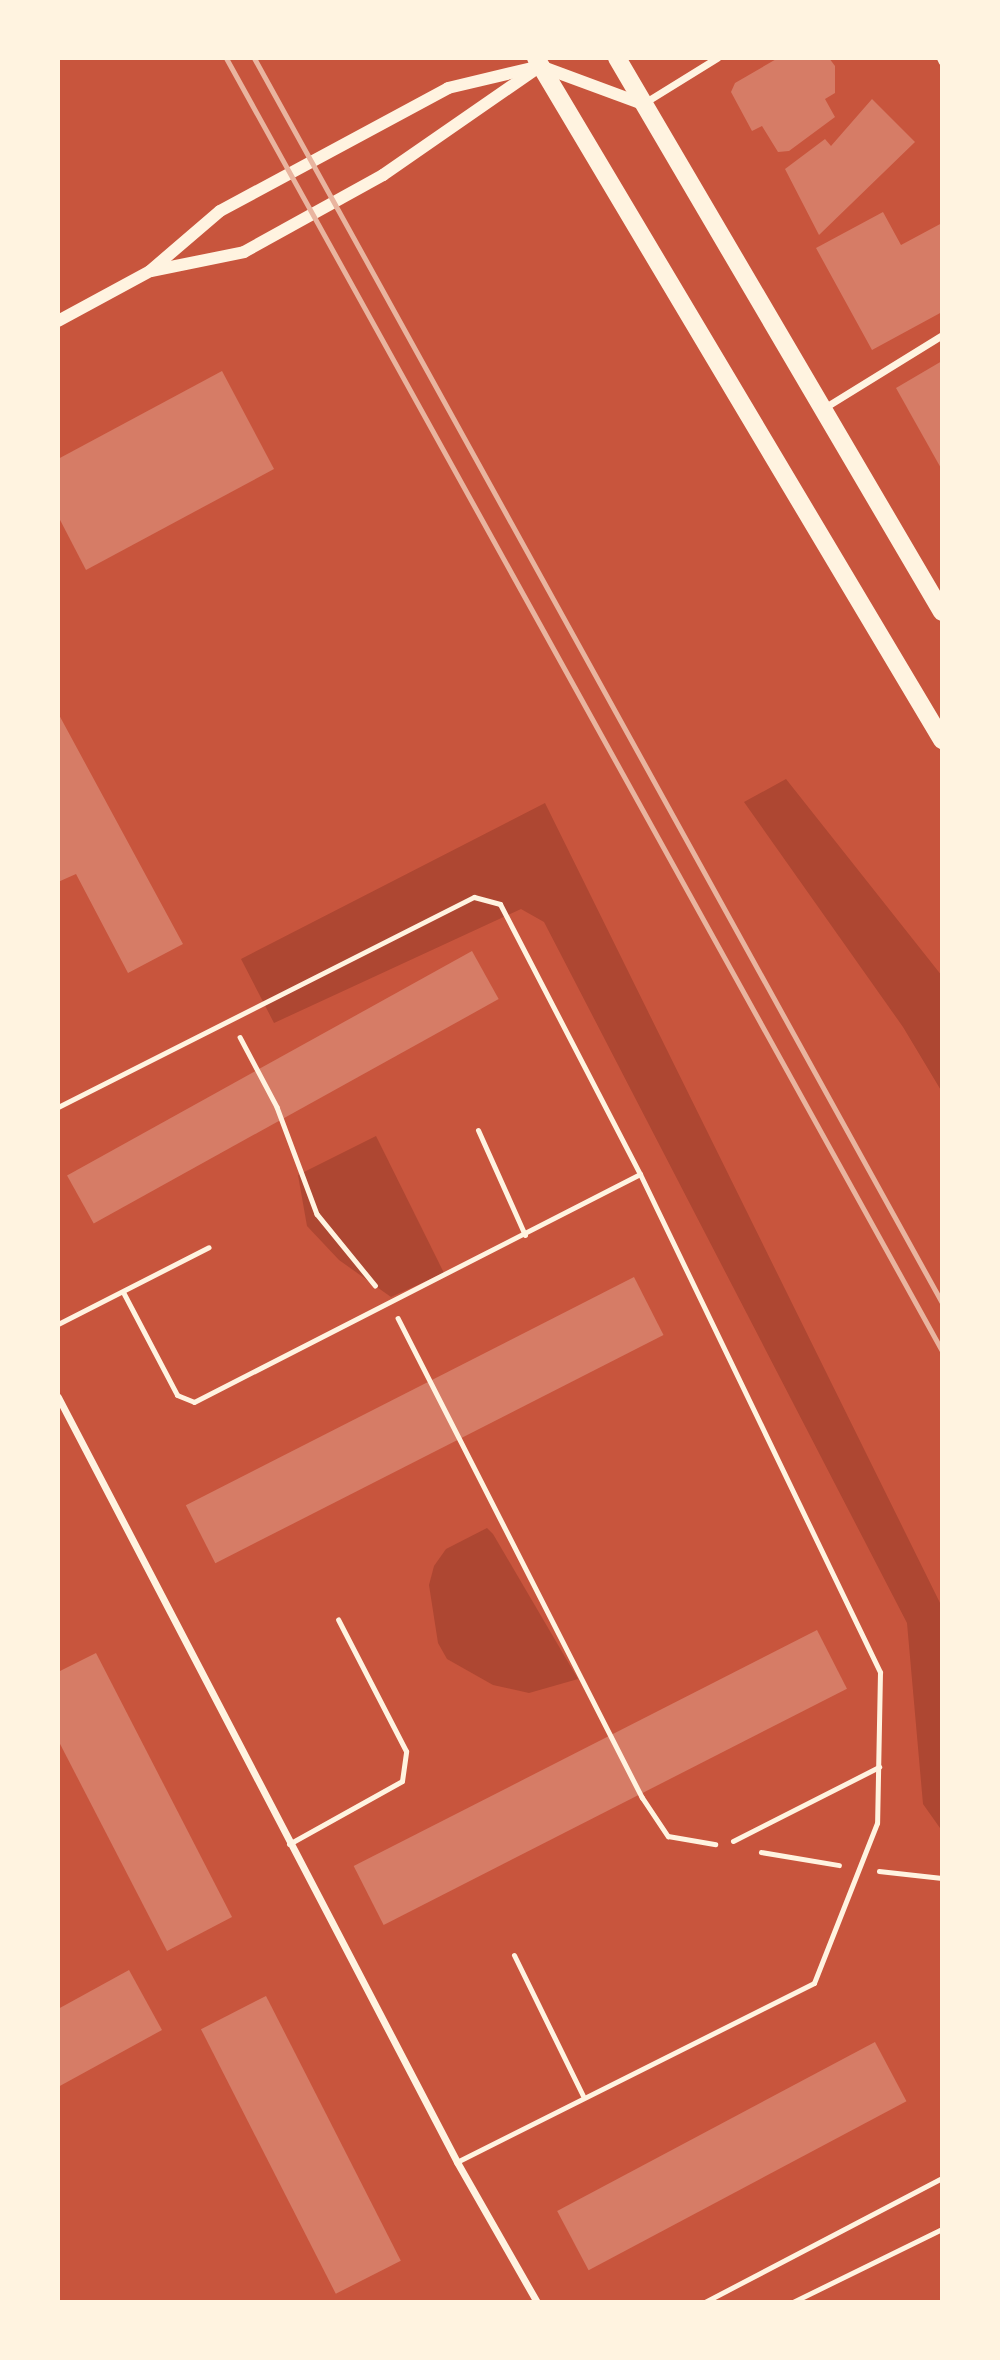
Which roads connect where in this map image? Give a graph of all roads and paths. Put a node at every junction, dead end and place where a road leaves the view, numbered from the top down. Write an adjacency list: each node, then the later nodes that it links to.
1 (617, 58): 4 (main road)
2 (717, 58): 4 (street)
3 (538, 62): 4 (street); 5 (street); 5 (street); 10 (main road)
4 (643, 104): 8 (main road)
5 (150, 271): 6 (street)
6 (58, 321)
7 (942, 335): 8 (street)
8 (820, 410): 9 (main road)
9 (942, 612)
10 (942, 740)
11 (239, 1037): 18 (path)
12 (58, 1107): 14 (lane)
13 (478, 1130): 15 (lane)
14 (640, 1174): 15 (lane); 22 (lane)
15 (525, 1235): 18 (lane)
16 (209, 1247): 17 (lane)
17 (123, 1292): 18 (lane); 19 (lane)
18 (391, 1304): 25 (path)
19 (58, 1324)
20 (58, 1397): 24 (street)
21 (338, 1619): 24 (lane)
22 (879, 1767): 23 (lane); 27 (lane)
23 (733, 1841)
24 (289, 1844): 31 (street)
25 (722, 1845)
26 (750, 1850): 27 (path)
27 (859, 1869): 28 (path); 30 (lane)
28 (942, 1878)
29 (514, 1955): 30 (lane)
30 (583, 2096): 31 (lane)
31 (457, 2162): 34 (street)
32 (942, 2178): 35 (path)
33 (942, 2228): 36 (path)
34 (537, 2302)
35 (705, 2302)
36 (793, 2302)

